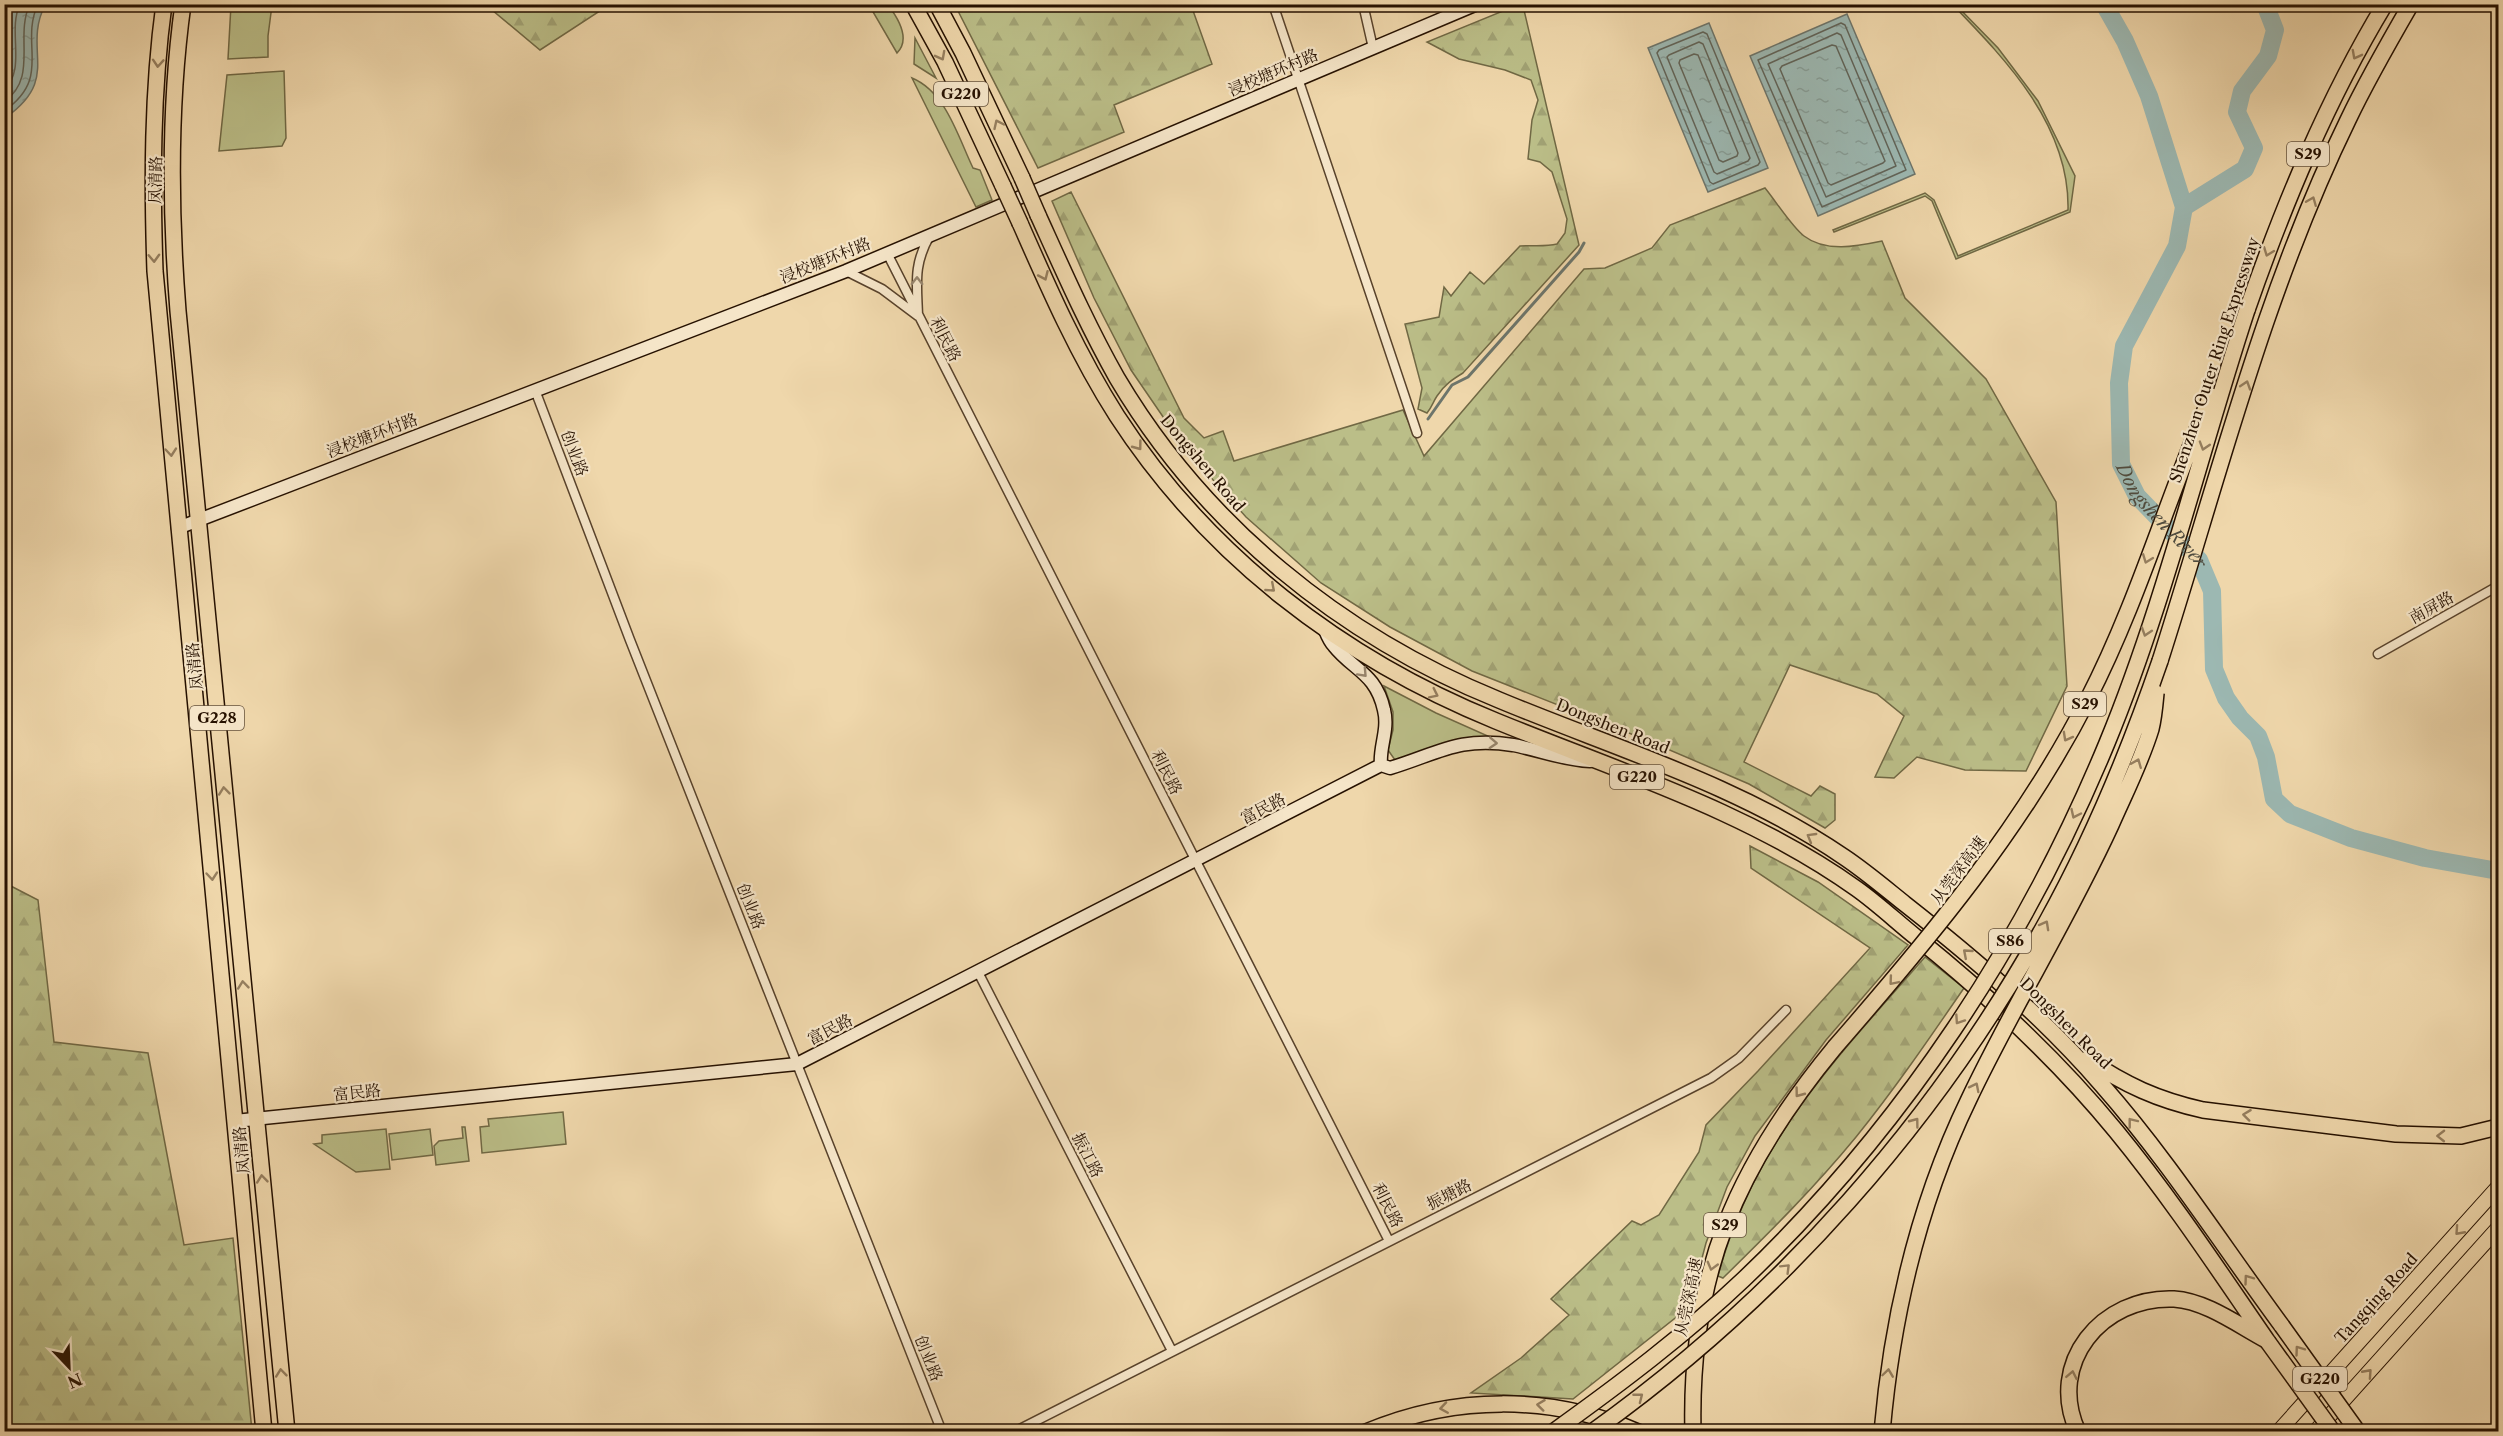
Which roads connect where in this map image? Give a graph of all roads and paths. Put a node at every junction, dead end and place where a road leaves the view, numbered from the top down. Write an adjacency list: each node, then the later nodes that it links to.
1 (164, 4): 20 (highway, 凤清路 / G228, one-way to 20)
2 (183, 4): 19 (highway, 凤清路 / G228)
3 (913, 4): 22 (highway, G220, one-way to 22, bridge)
4 (937, 4): 30 (highway, Dongshen Road / G220, one-way to 4, bridge)
5 (1273, 4): 11 (street)
6 (1363, 4): 10 (street)
7 (1477, 4): 10 (street, 浸校塘环村路)
8 (2385, 4): 15 (highway, Shenzhen Outer Ring Expressway / S29, one-way to 15)
9 (2411, 4): 24 (highway, S29, one-way to 9)
10 (1373, 48): 11 (street, 浸校塘环村路)
11 (1298, 80): 12 (street, 浸校塘环村路); 18 (street)
12 (930, 235): 13 (street, 浸校塘环村路); 16 (street, 利民路, one-way to 12)
13 (887, 253): 14 (street, 浸校塘环村路); 16 (street, 利民路)
14 (846, 271): 16 (street, 利民路); 17 (street, 浸校塘环村路)
15 (2247, 310): 45 (highway, Shenzhen Outer Ring Expressway / S86, one-way to 45, bridge); 48 (highway, 从莞深高速 / S29, one-way to 48, bridge)
16 (918, 316): 27 (street, 利民路)
17 (535, 390): 19 (street, 浸校塘环村路); 31 (street, 创业路)
18 (1417, 433)
19 (198, 520): 20 (street, 浸校塘环村路); 32 (highway, 凤清路 / G228, one-way to 19)
20 (178, 528): 33 (highway, 凤清路 / G228, one-way to 33)
21 (2499, 586): 23 (street, 南屏路)
22 (1325, 630): 25 (highway, G220, one-way to 25); 26 (street, one-way to 26)
23 (2378, 654)
24 (2160, 661): 46 (highway, S86, one-way to 24, bridge); 49 (highway, S29, one-way to 24, bridge)
25 (1598, 761): 26 (street, 富民路, one-way to 25); 38 (highway, G220)
26 (1382, 765): 27 (street, 富民路)
27 (1196, 861): 28 (street, 富民路); 37 (street, 利民路)
28 (978, 972): 31 (street, 富民路); 39 (street, 振江路)
29 (1786, 1010): 37 (street, 振塘路)
30 (2062, 1042): 34 (highway, one-way to 30); 54 (highway, Dongshen Road / G220, one-way to 30, bridge)
31 (797, 1064): 32 (street, 富民路); 42 (street, 创业路)
32 (256, 1119): 33 (street, 富民路); 41 (highway, 凤清路 / G228, one-way to 32)
33 (235, 1121): 40 (highway, 凤清路 / G228)
34 (2499, 1127)
35 (2499, 1187): 51 (main road, Tangqing Road, one-way to 51)
36 (2499, 1228): 52 (main road, one-way to 36)
37 (1389, 1241): 39 (street, 振塘路)
38 (2268, 1342): 50 (highway, one-way to 38); 53 (highway, G220, bridge)
39 (1172, 1351): 43 (street, 振塘路)
40 (264, 1431)
41 (286, 1431)
42 (942, 1431)
43 (1014, 1431)
44 (1366, 1431): 47 (highway, one-way to 44)
45 (1553, 1431)
46 (1592, 1431)
47 (1638, 1431)
48 (1693, 1431)
49 (1882, 1431)
50 (2078, 1431)
51 (2278, 1431)
52 (2315, 1431)
53 (2333, 1431)
54 (2358, 1431)

